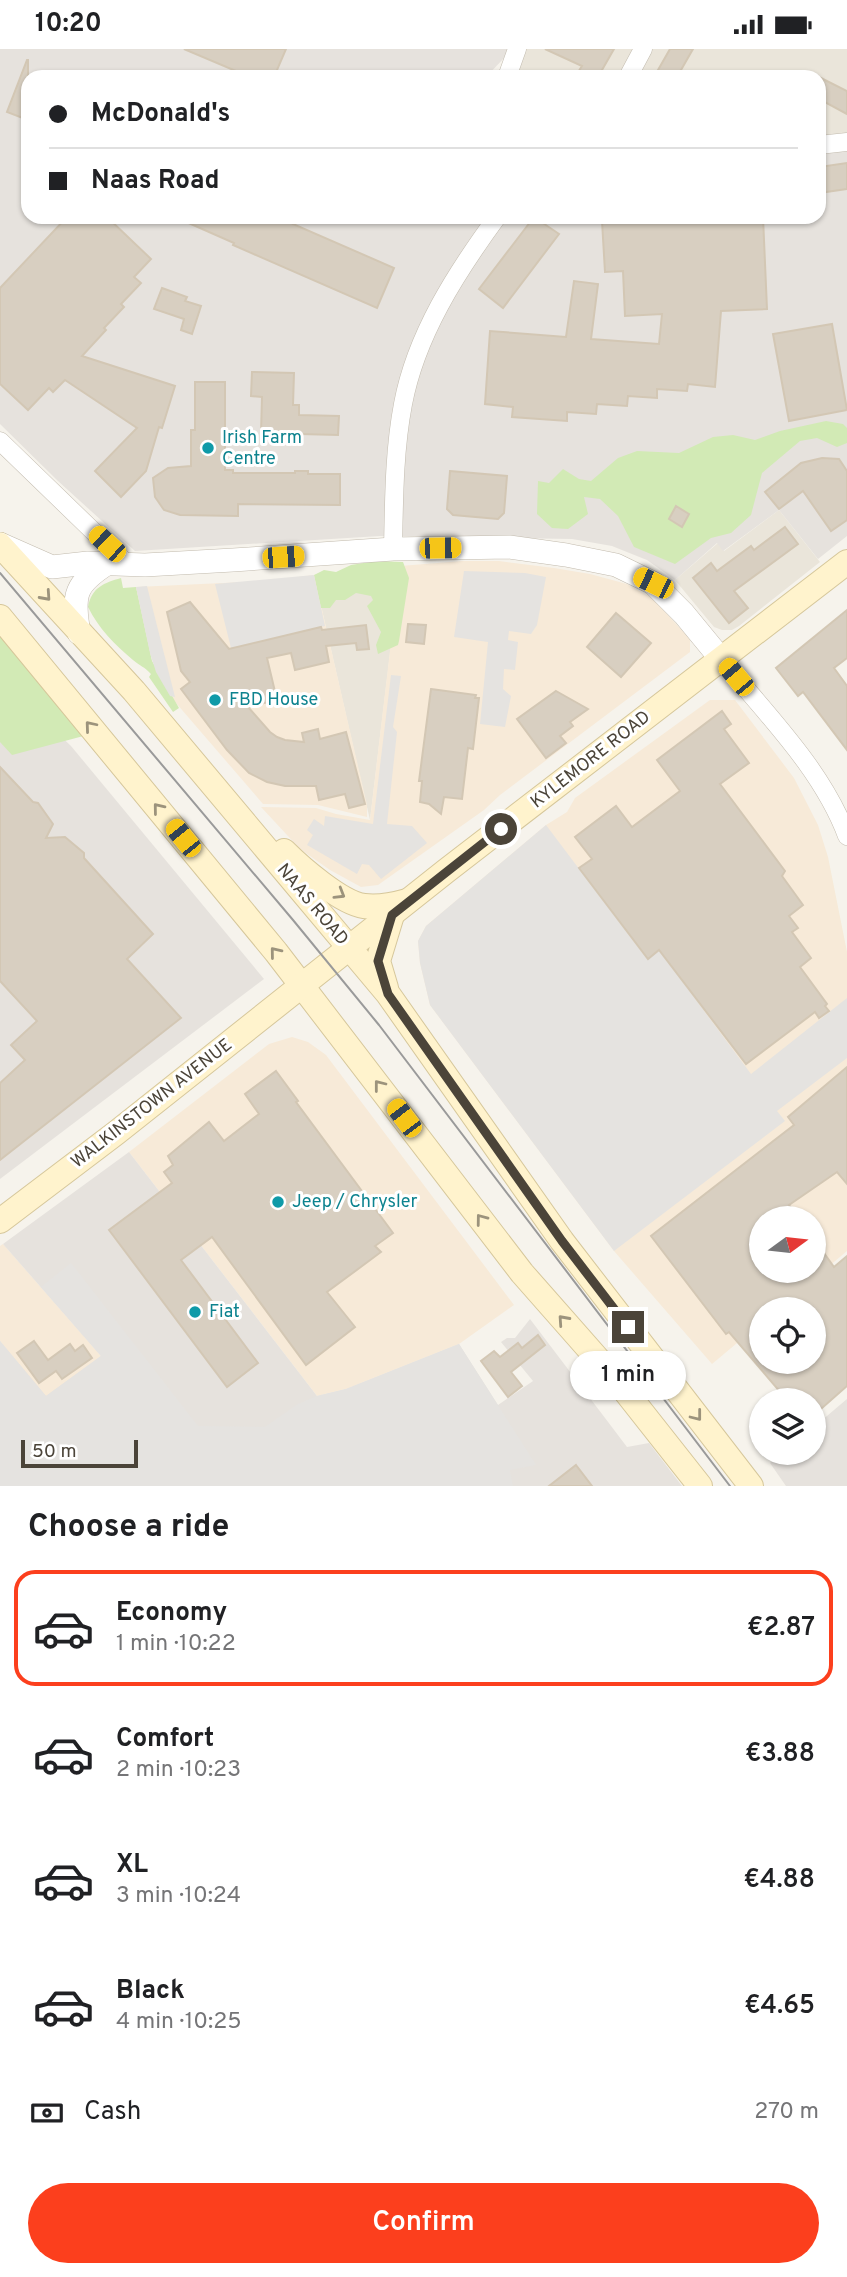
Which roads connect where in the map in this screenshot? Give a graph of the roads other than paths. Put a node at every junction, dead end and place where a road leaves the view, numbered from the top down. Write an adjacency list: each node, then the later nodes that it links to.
1 (517, 49): 3 (street)
2 (643, 49): 4 (street)
3 (510, 70)
4 (632, 70)
5 (847, 142): 6 (street)
6 (826, 144)
7 (492, 224): 10 (street)
8 (0, 441): 12 (street)
9 (0, 544): 12 (street); 14 (main road, NAAS ROAD, one-way to 14)
10 (393, 549): 12 (street); 15 (street)
11 (847, 562): 15 (main road, KYLEMORE ROAD)
12 (118, 563): 14 (street)
13 (0, 617): 20 (main road, one-way to 13)
14 (79, 633): 16 (main road, NAAS ROAD)
15 (721, 659): 17 (street); 18 (main road, KYLEMORE ROAD)
16 (198, 768): 18 (main road, one-way to 18); 19 (main road, NAAS ROAD)
17 (847, 836)
18 (402, 907): 19 (main road, KYLEMORE ROAD); 21 (main road)
19 (349, 949): 20 (main road, KYLEMORE ROAD); 21 (main road, NAAS ROAD)
20 (302, 986): 22 (main road, WALKINSTOWN AVENUE); 23 (main road, one-way to 20)
21 (388, 994): 24 (main road, NAAS ROAD, one-way to 24)
22 (0, 1221)
23 (700, 1486)
24 (751, 1486)

